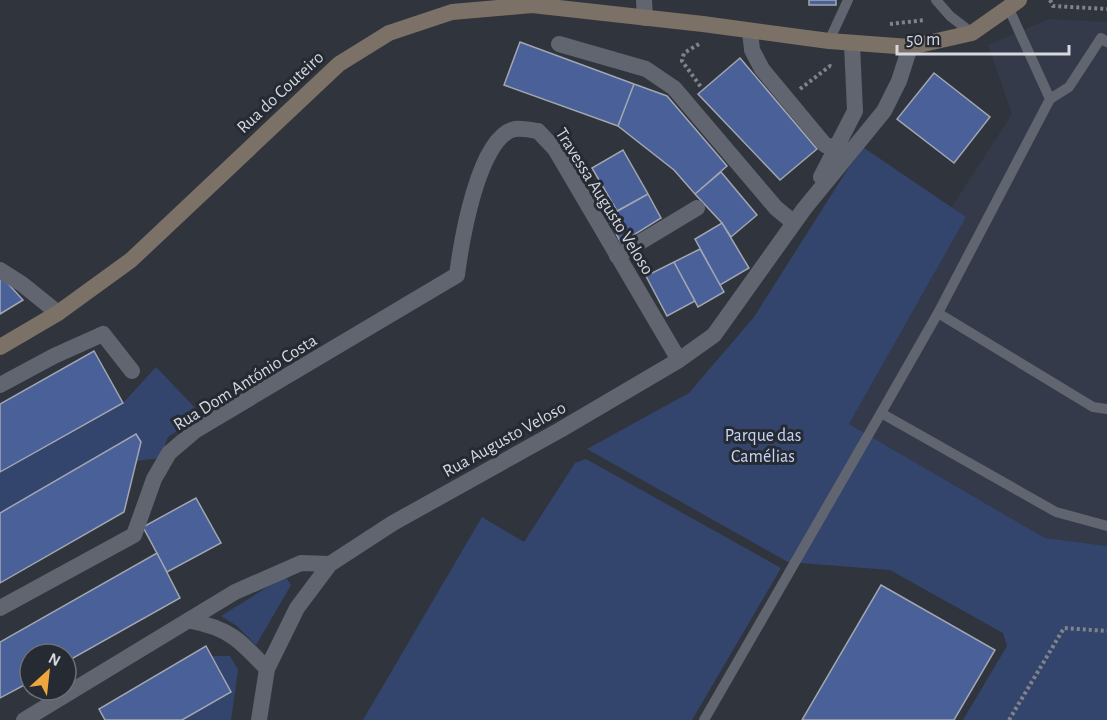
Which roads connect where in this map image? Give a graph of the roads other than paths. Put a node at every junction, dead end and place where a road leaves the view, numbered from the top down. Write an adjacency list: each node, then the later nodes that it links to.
1 (644, 0): 5 (street)
2 (848, 0): 8 (lane)
3 (936, 0): 7 (lane)
4 (1014, 5): 7 (main road); 13 (lane)
5 (645, 18): 6 (main road, Rua do Couteiro); 20 (main road, Rua do Couteiro)
6 (750, 31): 8 (main road, Rua do Couteiro); 14 (street)
7 (972, 33): 12 (main road, Rua do Couteiro)
8 (829, 41): 11 (main road, Rua do Couteiro)
9 (1107, 42): 13 (lane)
10 (559, 44): 16 (street)
11 (852, 44): 12 (main road, Rua do Couteiro); 14 (street, Rua Augusto Veloso)
12 (909, 47): 16 (street, Rua Augusto Veloso)
13 (1050, 99): 21 (lane)
14 (839, 144): 16 (street, Rua Augusto Veloso)
15 (698, 208): 17 (street)
16 (799, 216): 23 (street, Rua Augusto Veloso)
17 (617, 255): 19 (street, Travessa Augusto Veloso); 23 (street, Travessa Augusto Veloso)
18 (0, 270): 20 (street)
19 (457, 275): 30 (street, Rua Dom António Costa)
20 (58, 313): 22 (main road, Rua do Couteiro)
21 (938, 313): 26 (lane); 27 (lane)
22 (0, 347)
23 (679, 360): 29 (street, Rua Augusto Veloso)
24 (132, 371): 25 (street)
25 (0, 386)
26 (1107, 409)
27 (882, 413): 28 (lane); 35 (lane)
28 (1107, 526)
29 (330, 564): 31 (street); 32 (street, Rua Augusto Veloso)
30 (0, 608)
31 (191, 621): 32 (street); 33 (street)
32 (267, 669): 34 (street, Rua Augusto Veloso)
33 (24, 720)
34 (259, 720)
35 (704, 720)

